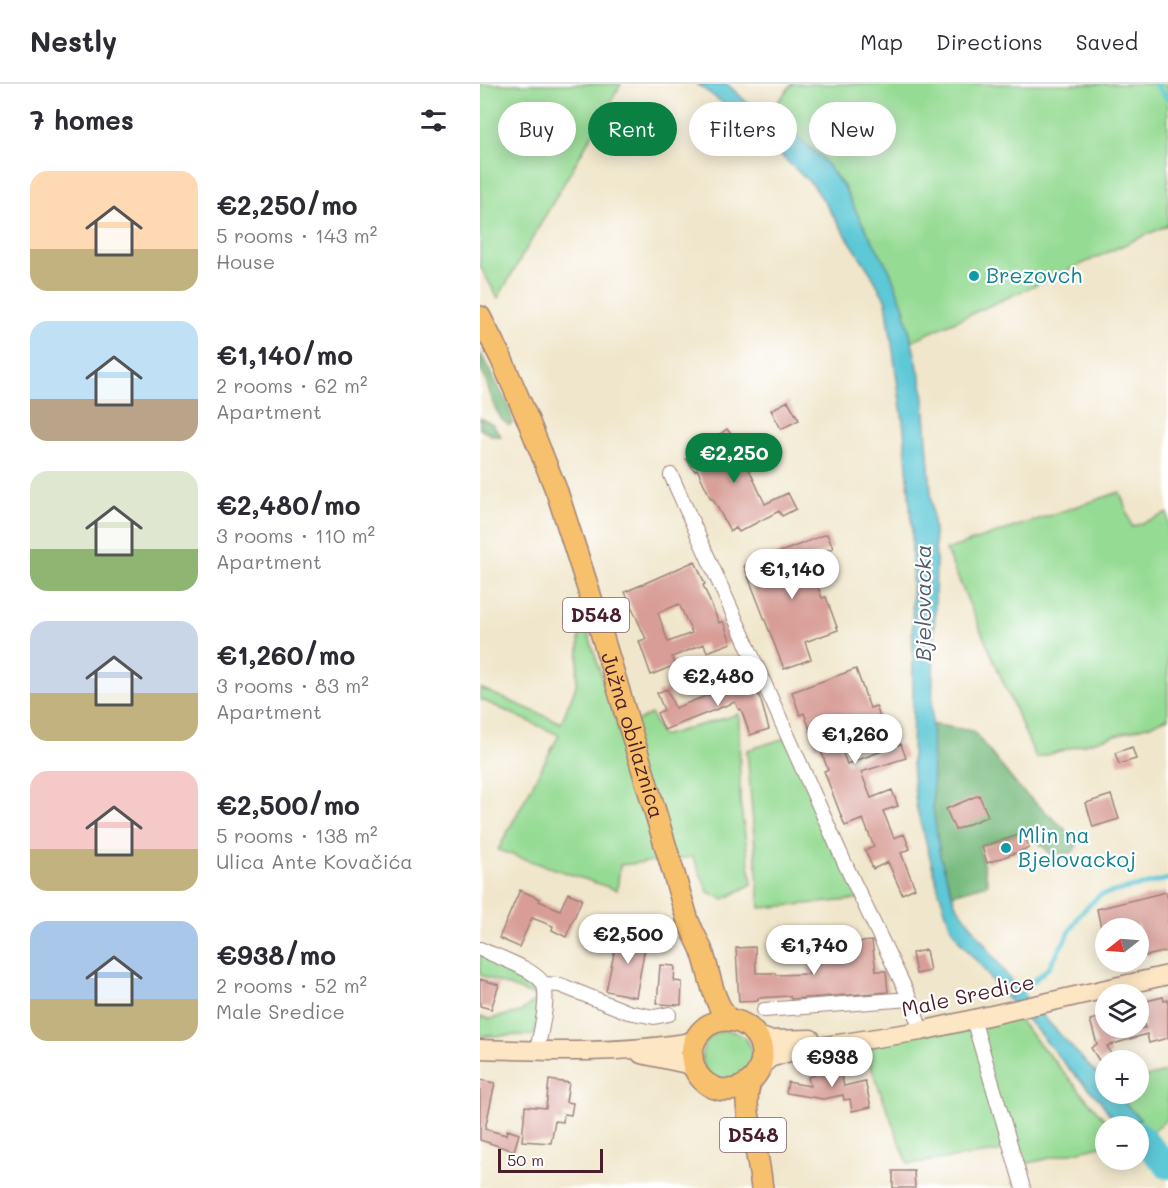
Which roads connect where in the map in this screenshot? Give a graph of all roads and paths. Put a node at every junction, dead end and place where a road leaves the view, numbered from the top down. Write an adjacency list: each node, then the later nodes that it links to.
1 (480, 318): 3 (main road, Južna obilaznica / D548)
2 (671, 475): 7 (street)
3 (688, 921): 11 (main road, Južna obilaznica / D548); 13 (main road, Južna obilaznica / D548)
4 (480, 949): 6 (street)
5 (1168, 975): 10 (main road, Male Sredice)
6 (543, 984): 9 (street); 18 (street)
7 (910, 999): 8 (street); 12 (street)
8 (764, 1010)
9 (669, 1014)
10 (973, 1019): 12 (main road, Male Sredice); 23 (street)
11 (729, 1020): 13 (main road); 14 (main road)
12 (921, 1031): 15 (main road, Male Sredice)
13 (700, 1034): 17 (main road); 19 (main road, D548)
14 (756, 1035): 15 (main road, Male Sredice); 20 (main road, D548)
15 (861, 1040): 20 (main road, Male Sredice)
16 (480, 1049): 18 (main road)
17 (618, 1050): 18 (main road); 19 (main road)
18 (537, 1051)
19 (695, 1069): 21 (main road, D548)
20 (755, 1074): 21 (main road, D548); 22 (main road, D548)
21 (722, 1090): 22 (main road, D548)
22 (760, 1188)
23 (1023, 1188)

